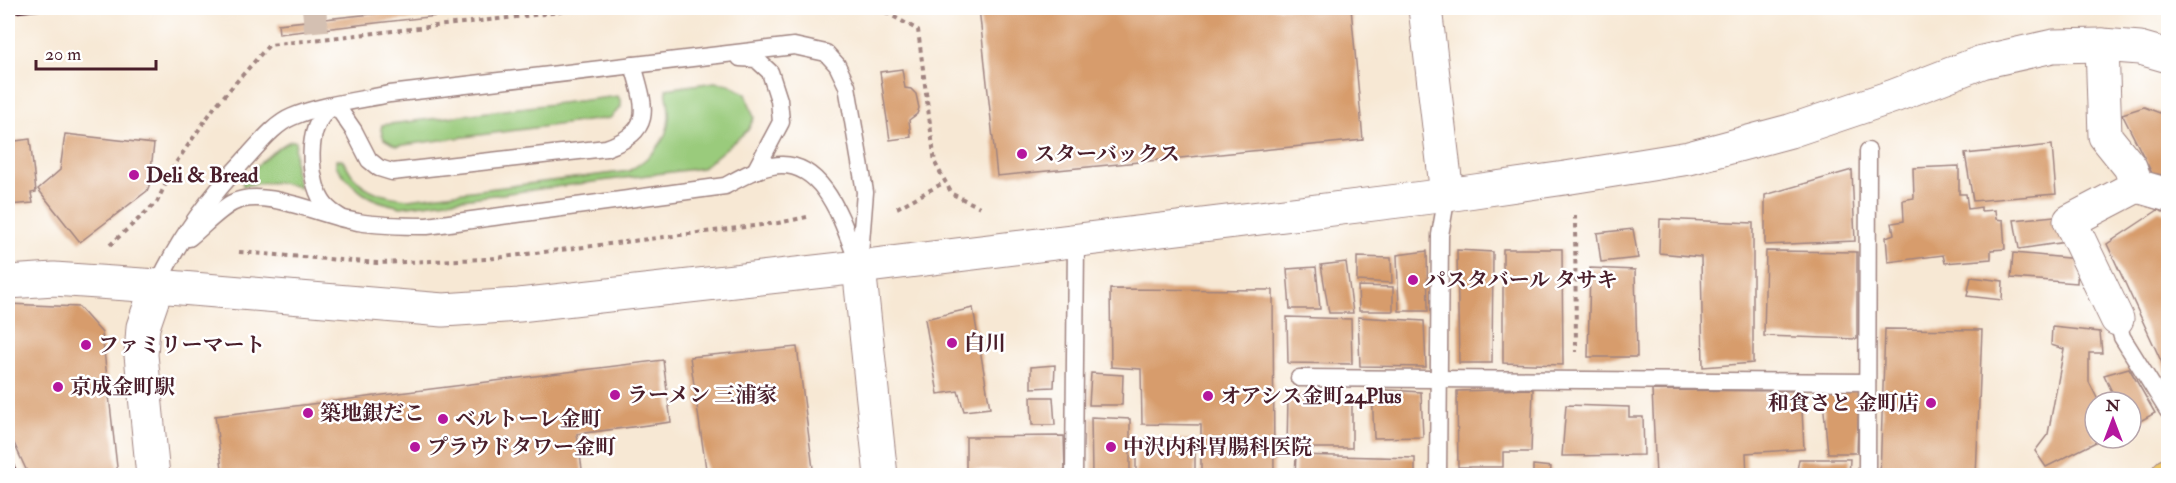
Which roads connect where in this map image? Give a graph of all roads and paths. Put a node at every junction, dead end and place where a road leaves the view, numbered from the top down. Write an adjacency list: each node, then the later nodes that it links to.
1 (878, 8): 10 (path)
2 (1425, 8): 12 (street)
3 (2102, 45): 4 (street); 11 (street); 12 (street)
4 (2169, 56)
5 (706, 57): 6 (lane); 9 (lane); 22 (lane)
6 (633, 65): 7 (lane); 7 (lane)
7 (336, 105): 18 (lane); 20 (lane)
8 (1868, 151): 29 (lane)
9 (755, 171): 18 (lane); 22 (lane)
10 (945, 182): 14 (path); 15 (path)
11 (2137, 186): 13 (street); 25 (street)
12 (1448, 195): 19 (street); 27 (lane)
13 (2169, 195)
14 (980, 207)
15 (897, 208)
16 (817, 215): 21 (path)
17 (1575, 215): 28 (path)
18 (340, 218): 20 (lane)
19 (1076, 241): 22 (street); 33 (lane)
20 (173, 252): 24 (lane)
21 (238, 252)
22 (859, 267): 24 (street); 32 (street)
23 (8, 282): 24 (street)
24 (157, 286): 31 (street)
25 (2117, 319): 30 (lane)
26 (1299, 378): 27 (lane)
27 (1439, 378): 28 (lane); 34 (lane)
28 (1576, 379): 29 (lane)
29 (1867, 382): 35 (lane)
30 (2169, 411)
31 (153, 476)
32 (881, 476)
33 (1074, 476)
34 (1438, 476)
35 (1867, 476)

